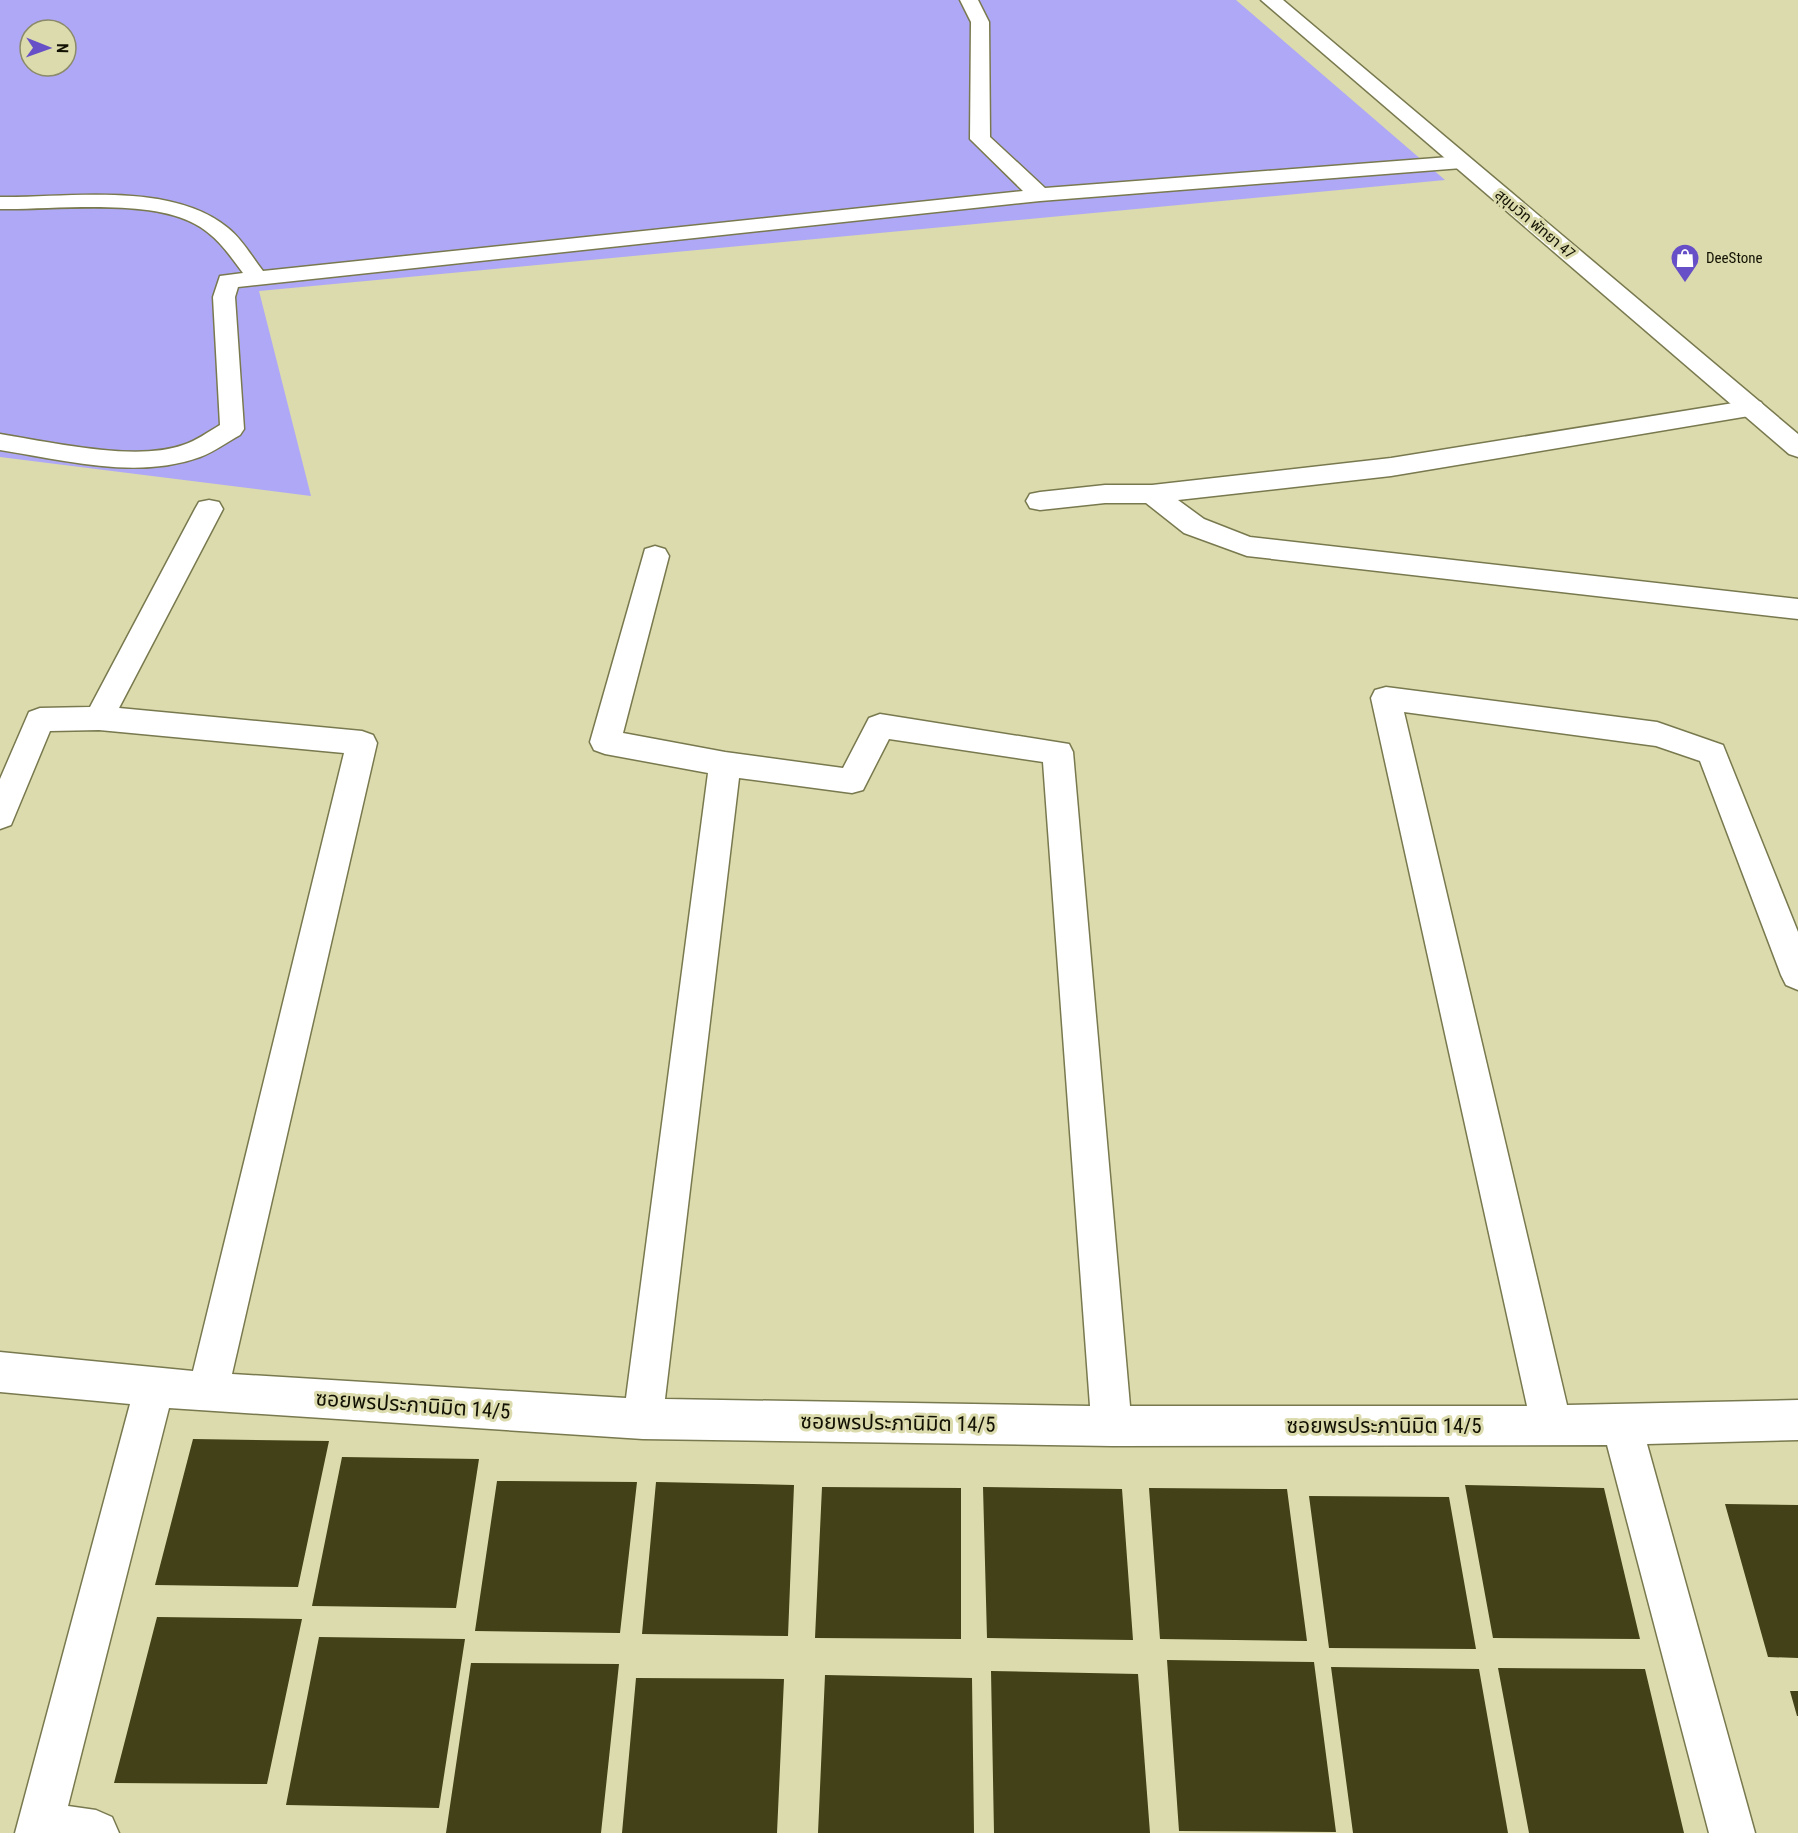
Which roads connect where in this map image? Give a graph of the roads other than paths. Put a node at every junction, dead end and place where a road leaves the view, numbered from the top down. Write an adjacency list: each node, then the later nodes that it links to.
1 (969, 0): 4 (lane)
2 (1271, 0): 3 (street, สุขุมวิท พัทยา 47)
3 (1462, 162): 4 (lane); 7 (street, สุขุมวิท พัทยา 47)
4 (1040, 195): 6 (lane)
5 (0, 203): 6 (lane)
6 (256, 276): 8 (lane)
7 (1752, 408): 9 (street, สุขุมวิท พัทยา 47); 10 (street)
8 (0, 442)
9 (1798, 448)
10 (1152, 494): 11 (street); 14 (street)
11 (1040, 501)
12 (209, 509): 15 (street)
13 (655, 556): 16 (street)
14 (1798, 609)
15 (99, 718): 17 (street); 21 (street)
16 (725, 764): 22 (street); 25 (street)
17 (0, 816)
18 (1798, 975): 26 (street)
19 (0, 1372): 20 (street, ซอยพรประภานิมิต 14/5)
20 (154, 1387): 21 (street, ซอยพรประภานิมิต 14/5); 27 (street)
21 (208, 1392): 22 (street, ซอยพรประภานิมิต 14/5)
22 (644, 1419): 25 (street, ซอยพรประภานิมิต 14/5)
23 (1798, 1420): 24 (street, ซอยพรประภานิมิต 14/5)
24 (1622, 1423): 26 (street, ซอยพรประภานิมิต 14/5); 29 (street)
25 (1112, 1426): 26 (street, ซอยพรประภานิมิต 14/5)
26 (1552, 1426)
27 (39, 1829): 28 (street)
28 (96, 1833)
29 (1732, 1833)

